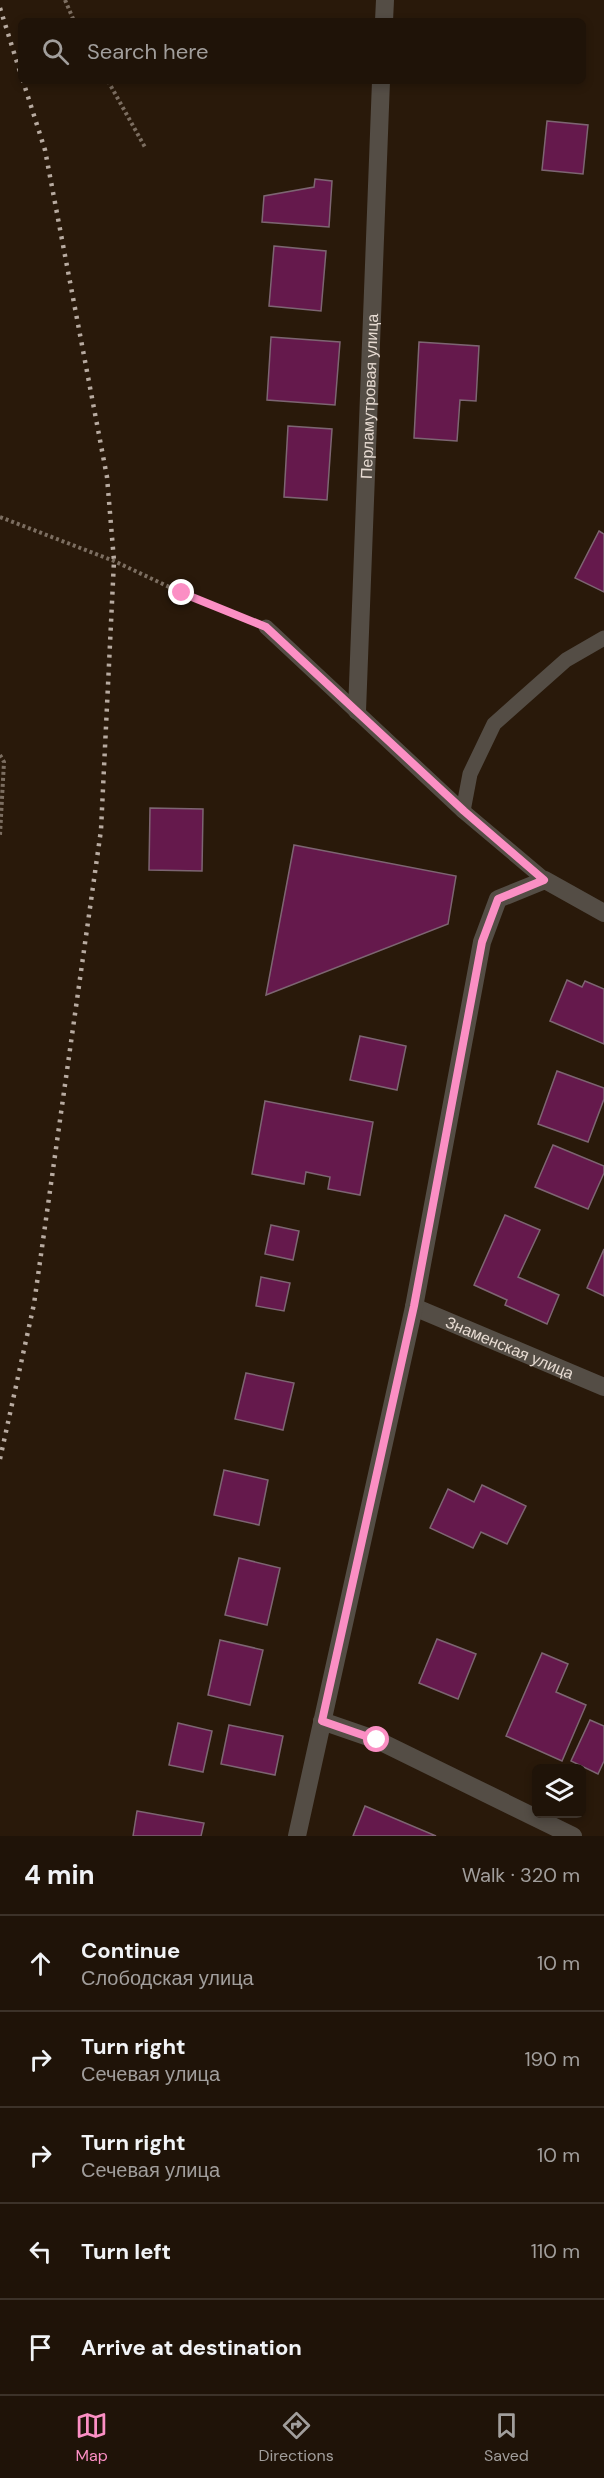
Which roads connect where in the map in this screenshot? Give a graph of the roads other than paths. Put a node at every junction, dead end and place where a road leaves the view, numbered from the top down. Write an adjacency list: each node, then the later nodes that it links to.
1 (385, 0): 2 (street)
2 (384, 18)
3 (381, 84): 6 (street, Перламутровая улица)
4 (266, 627): 6 (lane)
5 (604, 638): 7 (lane)
6 (357, 711): 7 (lane)
7 (464, 811): 8 (lane)
8 (544, 880): 9 (street); 10 (street)
9 (604, 913)
10 (414, 1306): 11 (street, Знаменская улица); 12 (street)
11 (604, 1387)
12 (322, 1721): 13 (street); 14 (street)
13 (297, 1836)
14 (573, 1836)

